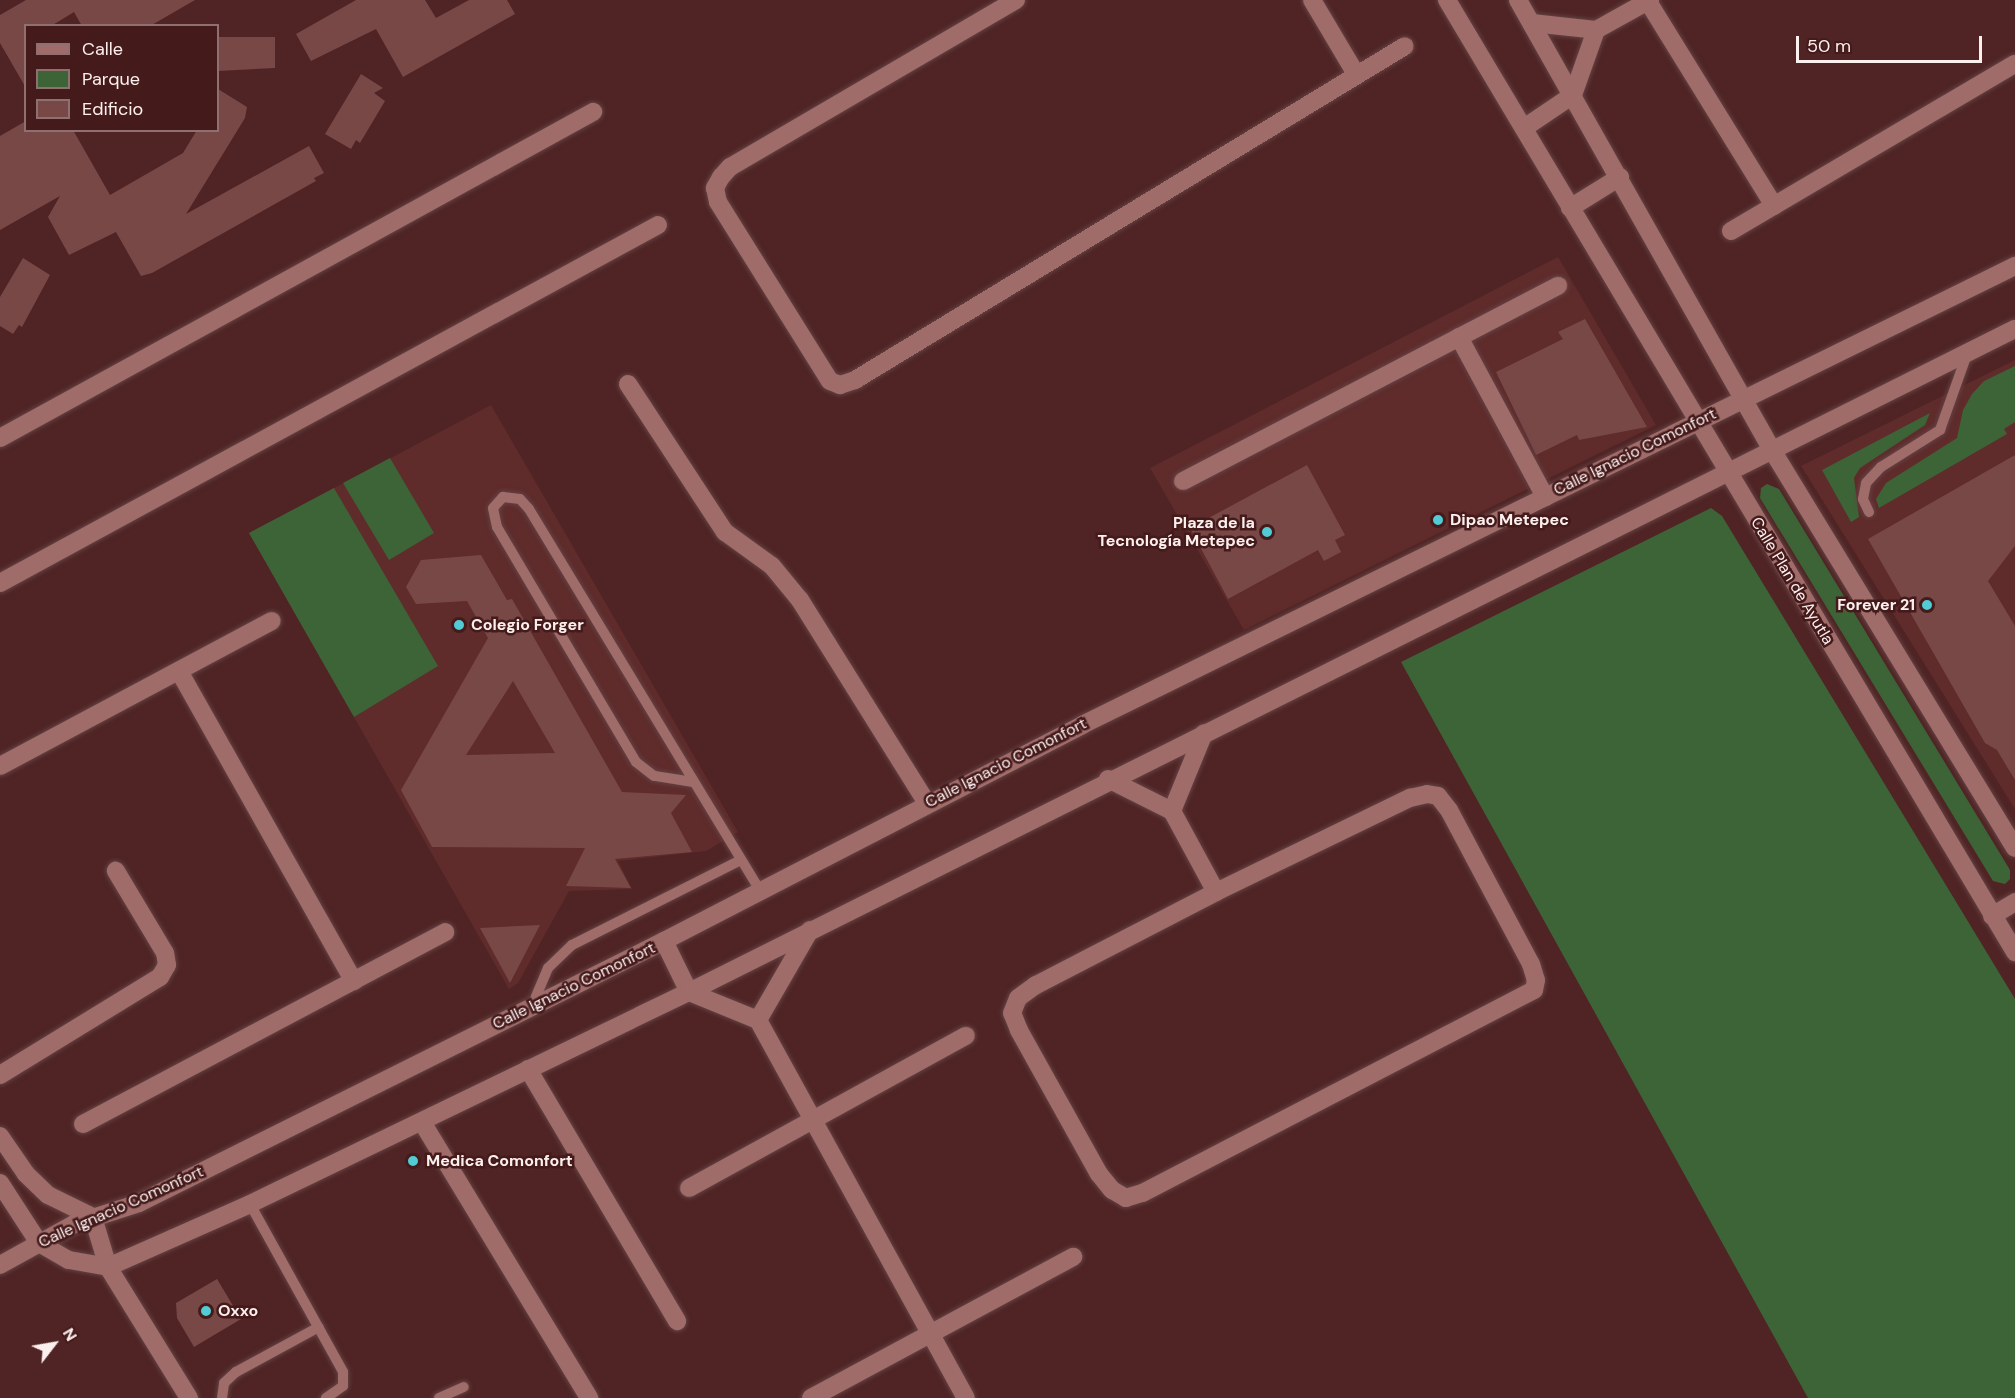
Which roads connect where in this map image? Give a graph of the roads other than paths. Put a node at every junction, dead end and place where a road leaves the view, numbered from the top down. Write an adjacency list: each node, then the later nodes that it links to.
1 (1016, 0): 10 (street)
2 (1312, 0): 10 (street)
3 (1447, 0): 13 (street, Calle Plan de Ayutla)
4 (1518, 0): 6 (street)
5 (1648, 0): 7 (street); 15 (street)
6 (1532, 23): 7 (street); 11 (street)
7 (1596, 30): 11 (street)
8 (1405, 46): 10 (street)
9 (2015, 64): 15 (street)
10 (1356, 74)
11 (1573, 95): 13 (street); 14 (street)
12 (593, 112): 27 (street)
13 (1524, 128): 16 (street, Calle Plan de Ayutla)
14 (1620, 177): 16 (street); 25 (street)
15 (1774, 206): 18 (street)
16 (1570, 208): 26 (street, Calle Plan de Ayutla)
17 (658, 225): 33 (street)
18 (1731, 231)
19 (2015, 266): 25 (street, Calle Ignacio Comonfort)
20 (1558, 286): 22 (street)
21 (2015, 328): 23 (street)
22 (1459, 337): 30 (street); 31 (street)
23 (1968, 352): 28 (street); 32 (lane)
24 (628, 384): 40 (street)
25 (1744, 398): 26 (street, Calle Ignacio Comonfort); 28 (street)
26 (1698, 423): 29 (street, Calle Plan de Ayutla); 31 (street, Calle Ignacio Comonfort)
27 (0, 438)
28 (1772, 450): 29 (street); 42 (street)
29 (1728, 474): 36 (street); 48 (street, Calle Plan de Ayutla)
30 (1183, 481)
31 (1545, 497): 40 (street, Calle Ignacio Comonfort)
32 (1869, 512)
33 (0, 583)
34 (272, 621): 35 (street)
35 (179, 671): 37 (street); 53 (street)
36 (1204, 733): 38 (street); 41 (street)
37 (0, 766)
38 (1108, 779): 41 (street); 49 (street)
39 (693, 782): 39 (lane); 43 (lane)
40 (927, 803): 45 (street, Calle Ignacio Comonfort)
41 (1172, 811): 46 (street)
42 (2015, 848)
43 (741, 860): 45 (lane); 55 (lane)
44 (116, 871): 59 (street)
45 (760, 891): 51 (street, Calle Ignacio Comonfort)
46 (1216, 892): 46 (street)
47 (2015, 902): 48 (street)
48 (1992, 916): 52 (street, Calle Plan de Ayutla)
49 (810, 930): 54 (street); 56 (street)
50 (444, 933): 53 (street)
51 (664, 941): 54 (street); 55 (street, Calle Ignacio Comonfort)
52 (2015, 952)
53 (354, 981): 62 (street)
54 (689, 992): 56 (street); 58 (street)
55 (532, 1006): 67 (street, Calle Ignacio Comonfort)
56 (758, 1020): 60 (street)
57 (966, 1036): 60 (street)
58 (528, 1069): 61 (street); 72 (street)
59 (0, 1076)
60 (812, 1119): 65 (street); 74 (street)
61 (422, 1122): 66 (street); 80 (street)
62 (83, 1124)
63 (0, 1136): 67 (street)
64 (0, 1183): 68 (street)
65 (689, 1188)
66 (250, 1204): 71 (street); 73 (lane)
67 (93, 1217): 68 (street, Calle Ignacio Comonfort); 71 (street)
68 (39, 1243): 70 (street, Calle Ignacio Comonfort); 71 (street)
69 (1073, 1257): 74 (street)
70 (0, 1265)
71 (108, 1267): 76 (street)
72 (677, 1321)
73 (319, 1327): 77 (lane); 78 (lane)
74 (931, 1334): 81 (street); 82 (street)
75 (464, 1387): 79 (lane)
76 (189, 1398)
77 (222, 1398)
78 (326, 1398)
79 (440, 1398)
80 (589, 1398)
81 (811, 1398)
82 (966, 1398)

